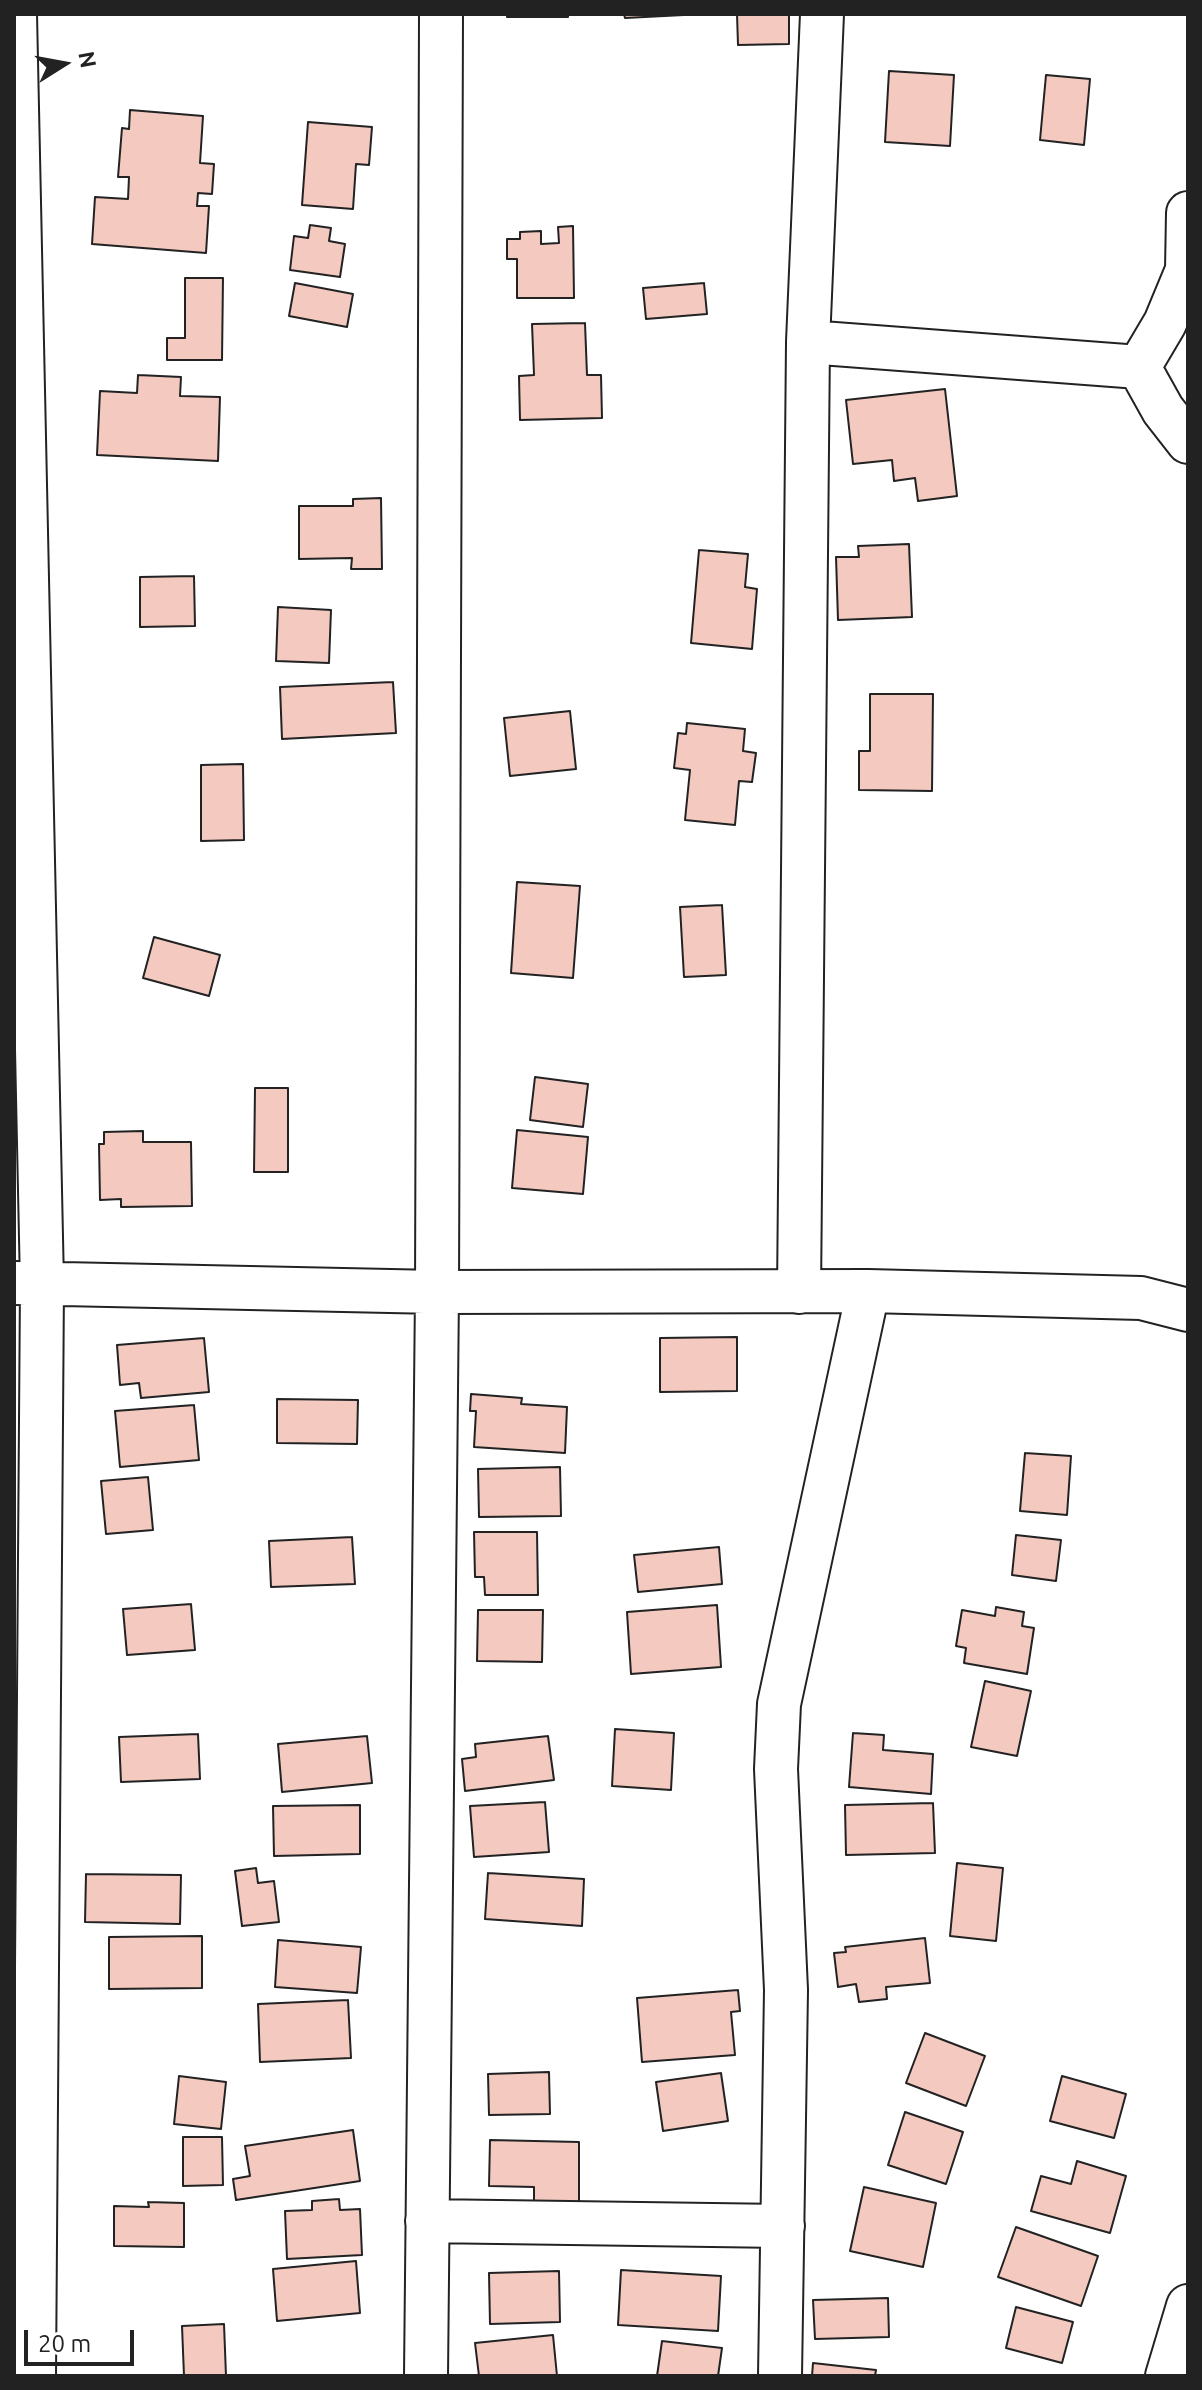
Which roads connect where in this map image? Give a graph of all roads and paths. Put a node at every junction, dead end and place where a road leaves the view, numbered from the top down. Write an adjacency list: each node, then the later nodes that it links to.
1 (15, 14): 9 (street)
2 (441, 14): 11 (street)
3 (822, 14): 6 (street)
4 (1188, 213): 5 (street)
5 (1187, 270): 7 (street)
6 (808, 342): 7 (street); 12 (street)
7 (1139, 367): 8 (street)
8 (1188, 442)
9 (28, 1284): 11 (street); 14 (street)
10 (868, 1291): 12 (street); 13 (street); 16 (street)
11 (437, 1292): 12 (street); 15 (street)
12 (799, 1292)
13 (1188, 1310)
14 (25, 2080): 18 (street)
15 (427, 2221): 16 (street); 19 (street)
16 (783, 2226): 20 (street)
17 (1188, 2306): 21 (street)
18 (34, 2376)
19 (426, 2376)
20 (780, 2376)
21 (1167, 2376)

